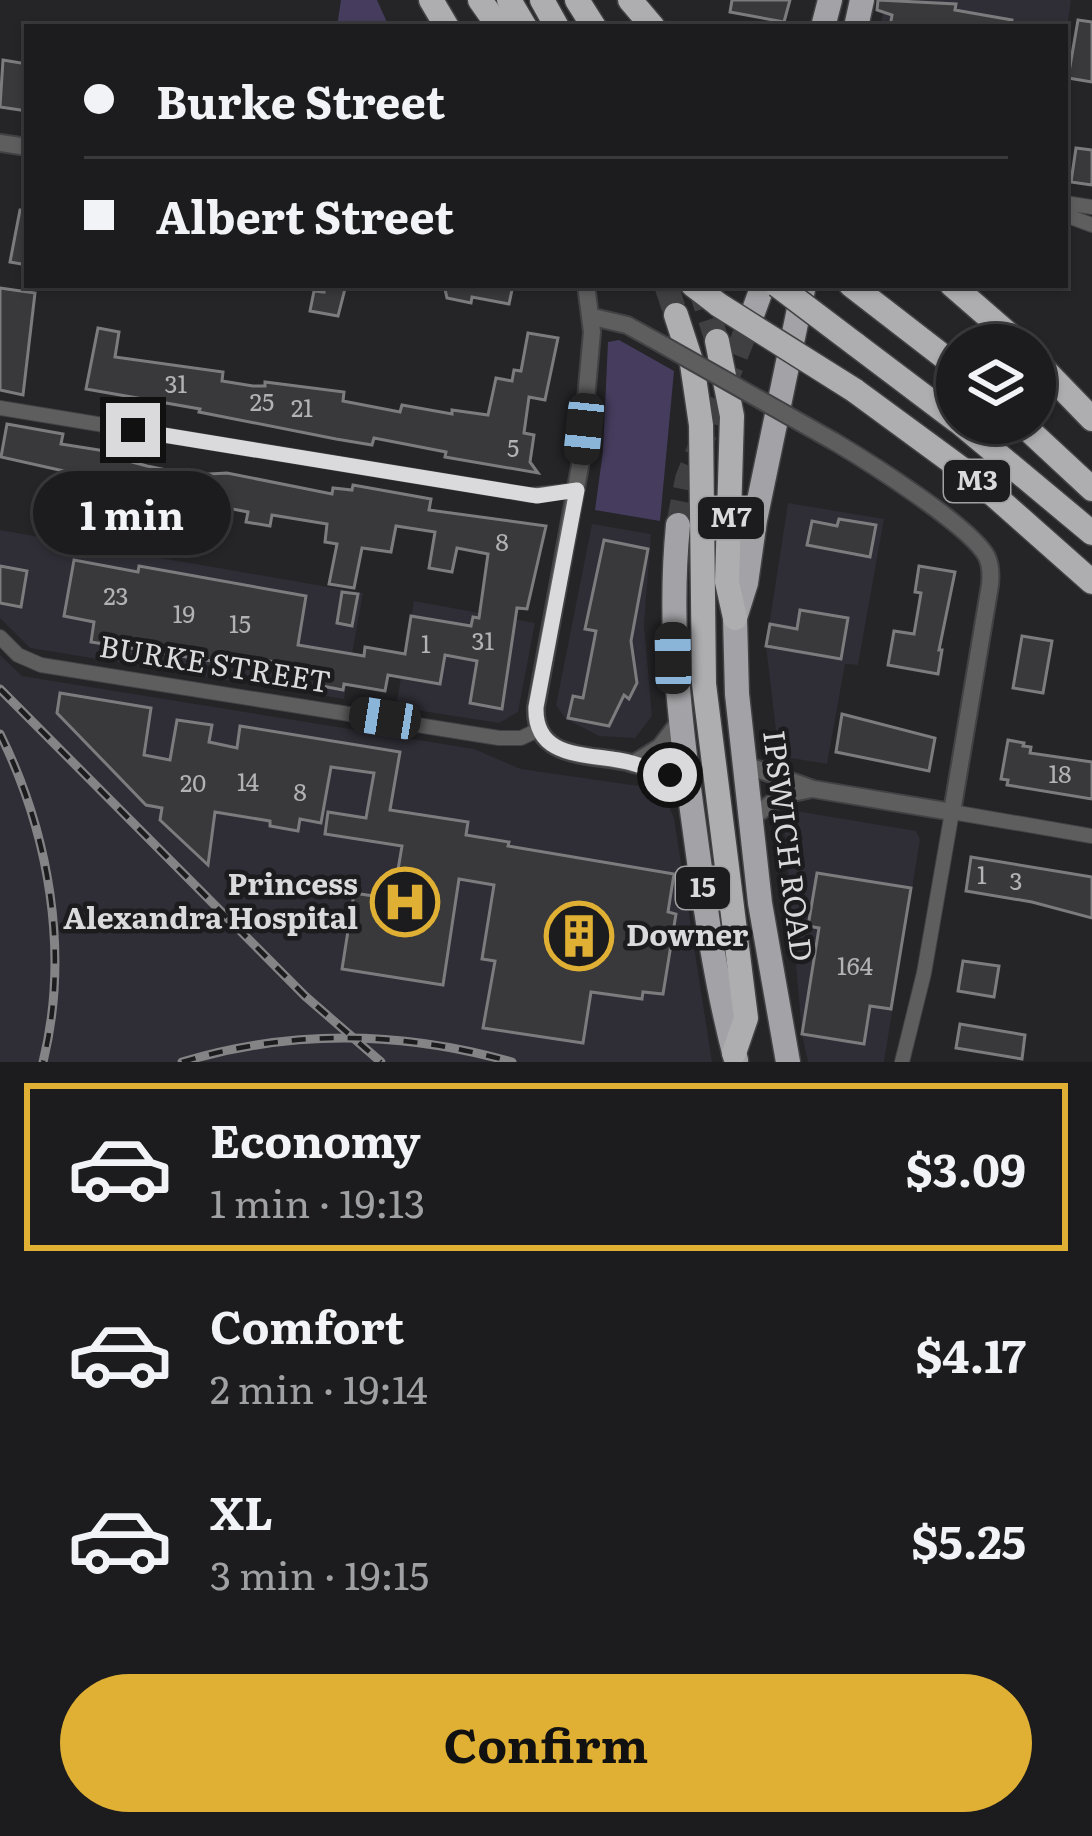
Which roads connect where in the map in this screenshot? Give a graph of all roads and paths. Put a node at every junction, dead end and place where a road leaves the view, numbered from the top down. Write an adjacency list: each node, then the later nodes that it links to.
1 (630, 0): 2 (highway)
2 (650, 24)
3 (587, 288): 11 (street)
4 (697, 288): 26 (highway, M3, bridge)
5 (763, 288): 12 (highway)
6 (781, 288): 17 (highway, bridge)
7 (803, 288): 27 (highway, IPSWICH ROAD)
8 (955, 288): 13 (highway)
9 (861, 292): 15 (highway)
10 (676, 315): 38 (highway, M7)
11 (592, 316): 23 (street); 35 (street, bridge)
12 (751, 318)
13 (997, 324)
14 (717, 341): 27 (highway, M7)
15 (936, 351)
16 (1056, 382): 19 (highway)
17 (936, 405)
18 (0, 408): 23 (street)
19 (1092, 419)
20 (985, 444): 25 (highway)
21 (1044, 444): 22 (highway)
22 (1092, 489)
23 (577, 490): 30 (street)
24 (678, 525): 29 (highway, 15)
25 (1092, 533)
26 (1092, 581)
27 (735, 618): 32 (highway, IPSWICH ROAD)
28 (0, 638): 30 (street, BURKE STREET)
29 (680, 721): 31 (street); 33 (highway, 15)
30 (538, 730): 31 (street)
31 (633, 764): 33 (street)
32 (746, 765): 34 (street); 36 (highway, IPSWICH ROAD)
33 (688, 779): 38 (highway, 15)
34 (813, 789): 35 (street); 36 (street)
35 (952, 812): 37 (street); 40 (street)
36 (751, 818): 39 (highway, IPSWICH ROAD)
37 (1092, 836)
38 (735, 1057)
39 (788, 1062)
40 (902, 1062)

